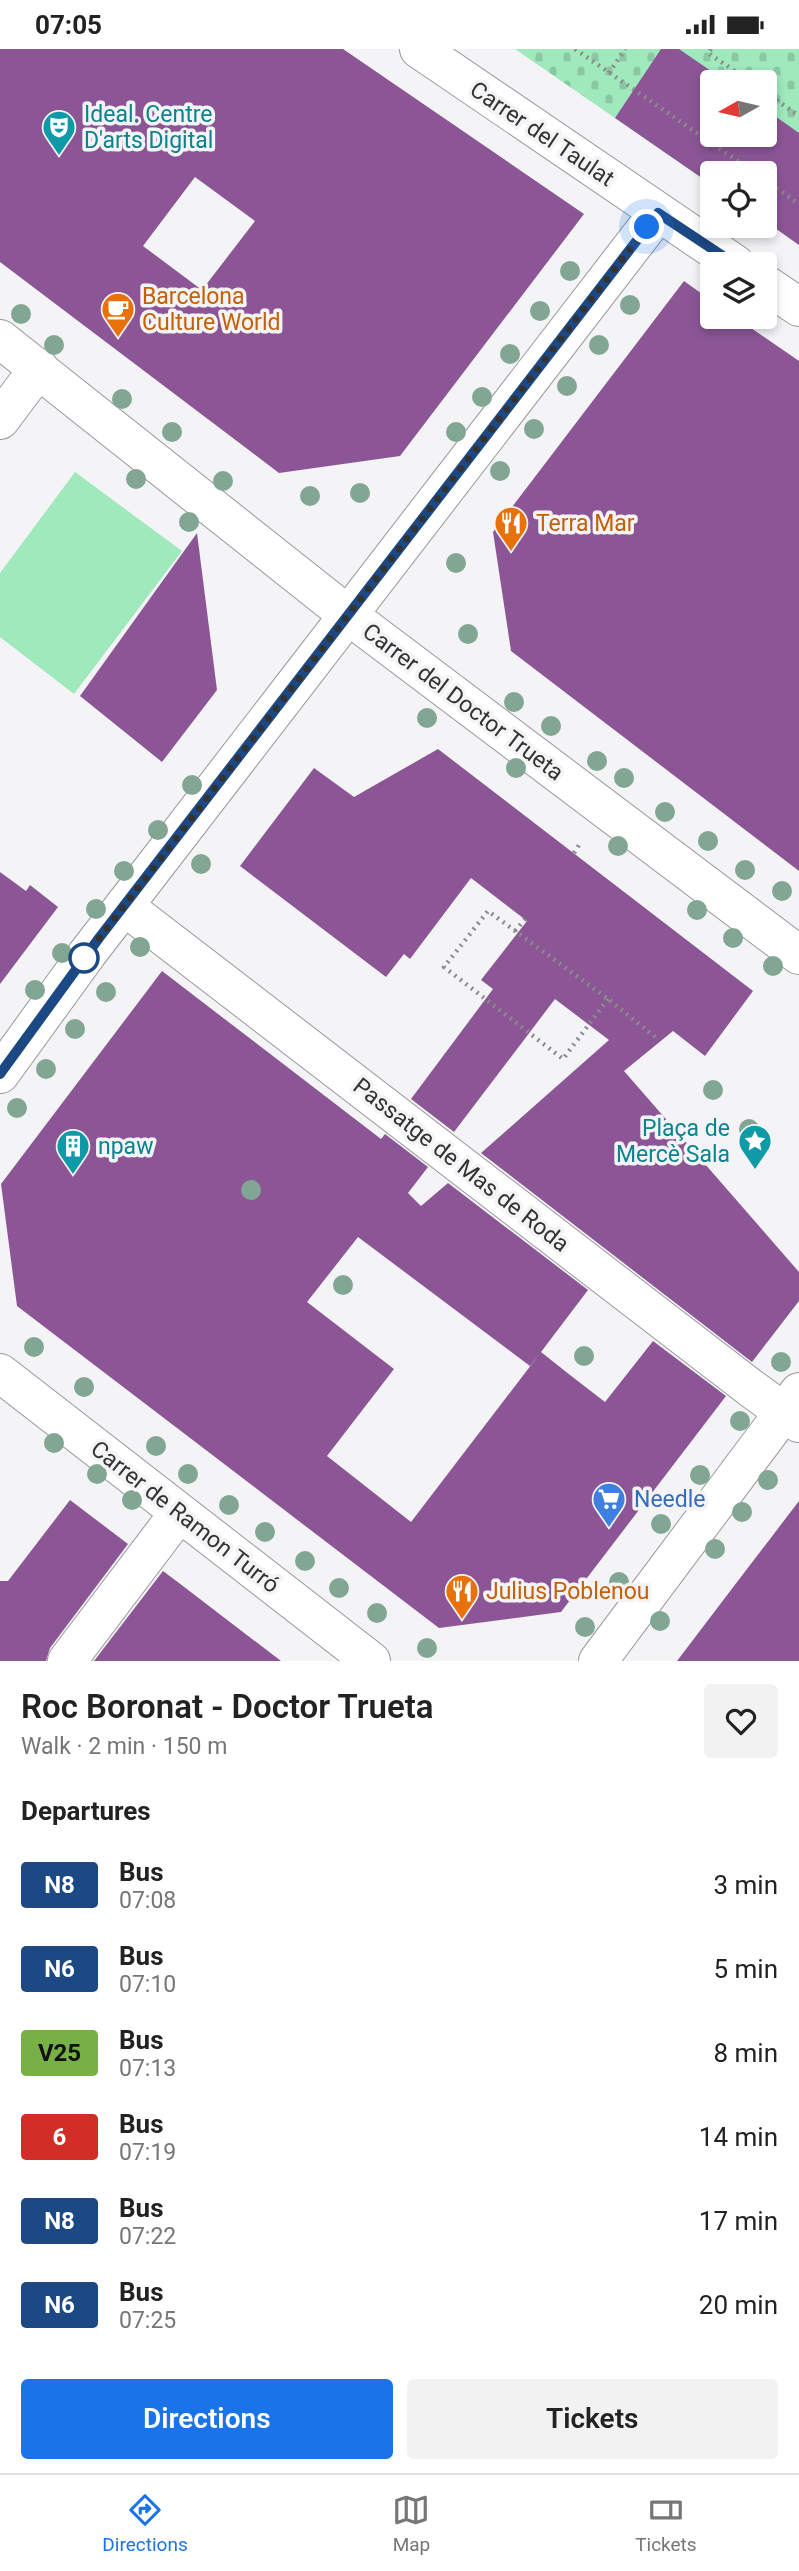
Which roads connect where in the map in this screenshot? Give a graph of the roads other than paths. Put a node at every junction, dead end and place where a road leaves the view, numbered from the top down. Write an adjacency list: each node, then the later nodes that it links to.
1 (419, 49): 2 (street, Carrer del Taulat)
2 (658, 213): 3 (street, Carrer del Taulat); 9 (street)
3 (717, 252)
4 (777, 292): 5 (street)
5 (799, 307)
6 (0, 339): 7 (street, Carrer del Doctor Trueta)
7 (38, 368): 8 (street); 9 (street, Carrer del Doctor Trueta)
8 (0, 420)
9 (348, 615): 10 (street); 11 (street, Carrer del Doctor Trueta)
10 (124, 906): 12 (street); 14 (street, Passatge de Mas de Roda)
11 (799, 955)
12 (0, 1074)
13 (0, 1373): 15 (street, Carrer de Ramon Turró)
14 (794, 1409): 18 (street)
15 (179, 1514): 16 (street); 17 (street, Carrer de Ramon Turró)
16 (67, 1661)
17 (371, 1661)
18 (598, 1661)

